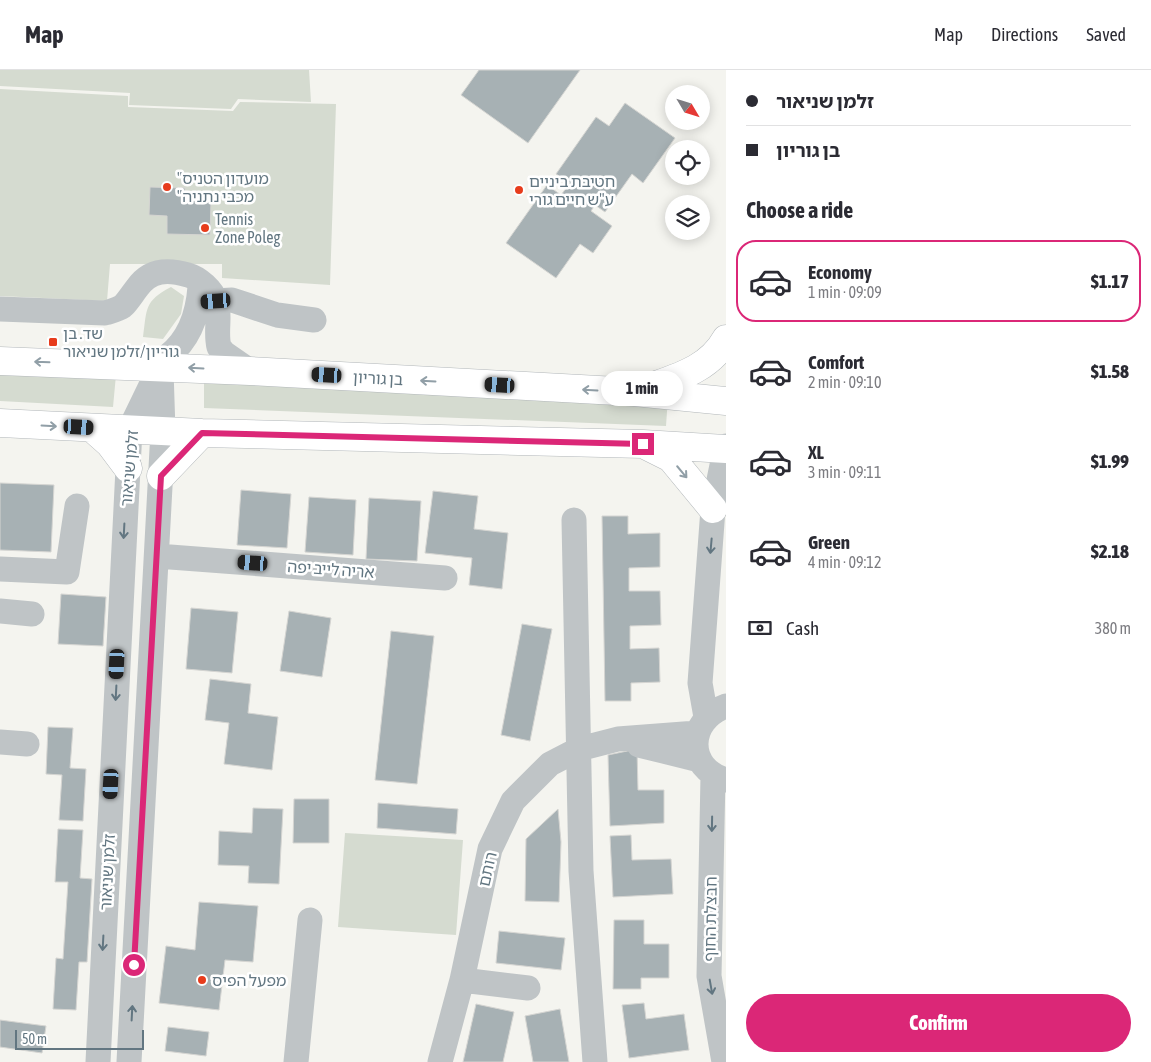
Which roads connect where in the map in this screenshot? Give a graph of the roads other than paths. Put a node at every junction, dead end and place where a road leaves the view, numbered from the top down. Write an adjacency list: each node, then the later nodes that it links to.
1 (205, 295): 2 (street); 3 (street); 6 (street); 7 (street)
2 (0, 309)
3 (314, 320)
4 (726, 339): 8 (main road)
5 (0, 361): 6 (main road, בן גוריון, one-way to 5)
6 (153, 366): 7 (main road, בן גוריון, one-way to 6); 12 (street, זלמן שניאור); 13 (street, זלמן שניאור)
7 (250, 371): 8 (main road, בן גוריון, one-way to 7)
8 (635, 392): 9 (main road, בן גוריון)
9 (726, 401)
10 (0, 423): 11 (main road, one-way to 11)
11 (92, 428): 12 (main road); 17 (main road)
12 (130, 429): 13 (main road); 17 (street, זלמן שניאור)
13 (163, 431): 14 (main road); 18 (street, זלמן שניאור)
14 (202, 433): 15 (main road); 18 (main road)
15 (643, 444): 16 (main road); 20 (main road, one-way to 20)
16 (726, 448): 20 (street)
17 (128, 468): 36 (street, זלמן שניאור, one-way to 36)
18 (161, 476): 22 (street, זלמן שניאור)
19 (77, 506): 23 (street)
20 (714, 509): 27 (street, one-way to 27)
21 (574, 520): 31 (street)
22 (156, 556): 24 (street, אריה לייב יפה); 37 (street, זלמן שניאור, one-way to 22)
23 (0, 569)
24 (445, 578)
25 (0, 611): 26 (street)
26 (32, 614)
27 (710, 719): 28 (street, רותם); 32 (street, חבצלת החוף)
28 (618, 739): 31 (street, רותם); 32 (street, רותם)
29 (0, 742): 30 (street)
30 (26, 744)
31 (578, 749): 34 (street, רותם); 40 (street)
32 (713, 772): 41 (street, חבצלת החוף, one-way to 41)
33 (310, 920): 38 (street)
34 (462, 980): 35 (street); 39 (street, רותם)
35 (528, 988)
36 (98, 1062)
37 (129, 1062)
38 (296, 1062)
39 (440, 1062)
40 (596, 1062)
41 (724, 1062)

